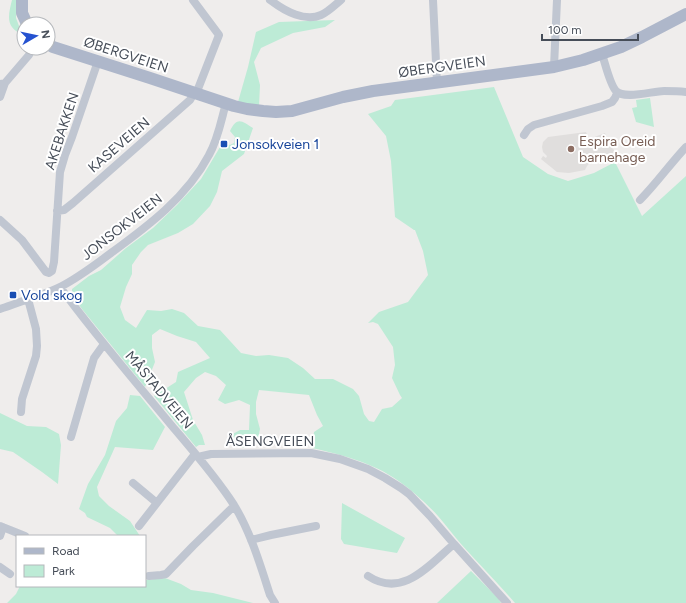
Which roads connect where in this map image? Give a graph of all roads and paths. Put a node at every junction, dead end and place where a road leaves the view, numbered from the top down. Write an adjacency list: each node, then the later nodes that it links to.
1 (22, 0): 8 (main road)
2 (193, 0): 18 (street)
3 (270, 0): 4 (street)
4 (341, 0)
5 (433, 0): 14 (street)
6 (557, 0): 13 (street)
7 (686, 14): 10 (main road, ØBERGVEIEN)
8 (23, 16)
9 (56, 48): 12 (main road, ØBERGVEIEN)
10 (602, 54): 13 (main road, ØBERGVEIEN); 17 (street)
11 (27, 56): 15 (street)
12 (98, 61): 18 (main road, ØBERGVEIEN); 24 (street, AKEBAKKEN)
13 (554, 67): 14 (main road, ØBERGVEIEN)
14 (437, 83): 20 (main road, ØBERGVEIEN)
15 (3, 84): 19 (street)
16 (686, 91): 17 (street)
17 (617, 92): 21 (street)
18 (195, 93): 20 (main road, ØBERGVEIEN); 24 (street, KASEVEIEN)
19 (0, 97)
20 (230, 105): 26 (street, JONSOKVEIEN)
21 (524, 135)
22 (686, 147): 23 (street)
23 (640, 200)
24 (57, 211): 25 (street, AKEBAKKEN)
25 (0, 220)
26 (60, 287): 27 (street, JONSOKVEIEN); 29 (street, MÅSTADVEIEN)
27 (28, 299): 28 (street, JONSOKVEIEN); 30 (street)
28 (0, 309)
29 (104, 344): 31 (street); 32 (street, MÅSTADVEIEN)
30 (21, 412)
31 (71, 437)
32 (197, 455): 34 (street); 35 (street, MÅSTADVEIEN); 42 (street, ÅSENGVEIEN)
33 (133, 483): 34 (street)
34 (157, 503): 36 (street)
35 (234, 506): 41 (street, MÅSTADVEIEN); 45 (street)
36 (139, 526)
37 (316, 526): 41 (street)
38 (2, 527): 39 (street); 40 (street)
39 (22, 535)
40 (0, 536)
41 (251, 540): 47 (street, MÅSTADVEIEN)
42 (454, 544): 46 (street); 48 (street, ÅSENGVEIEN)
43 (0, 567): 44 (street)
44 (10, 574)
45 (149, 576)
46 (368, 576)
47 (275, 603)
48 (507, 603)

